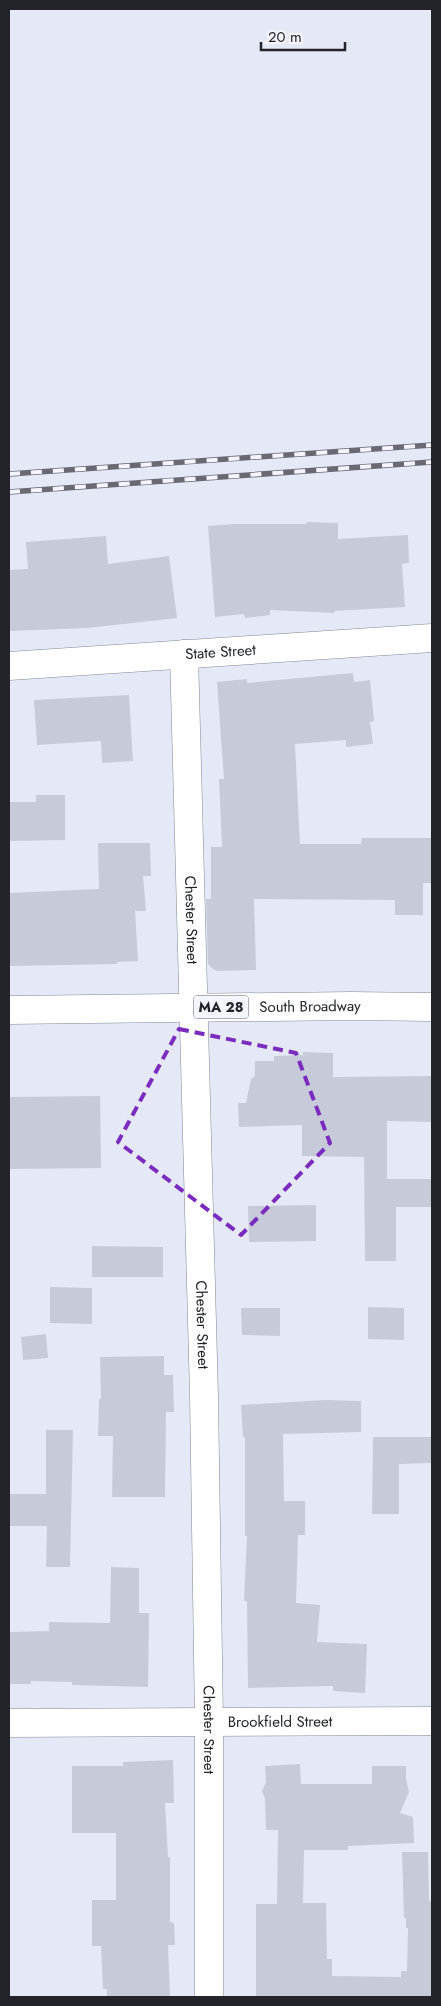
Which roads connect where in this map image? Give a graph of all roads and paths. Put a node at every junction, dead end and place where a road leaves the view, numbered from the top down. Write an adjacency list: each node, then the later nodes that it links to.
1 (432, 638): 2 (street, State Street)
2 (184, 654): 3 (street, State Street); 5 (street, Chester Street)
3 (9, 666)
4 (432, 1007): 5 (street, South Broadway / MA 28)
5 (193, 1008): 6 (street, South Broadway / MA 28); 8 (street, Chester Street)
6 (9, 1010)
7 (432, 1721): 8 (street, Brookfield Street)
8 (209, 1722): 9 (street, Brookfield Street); 10 (street, Chester Street)
9 (9, 1723)
10 (209, 1997)

